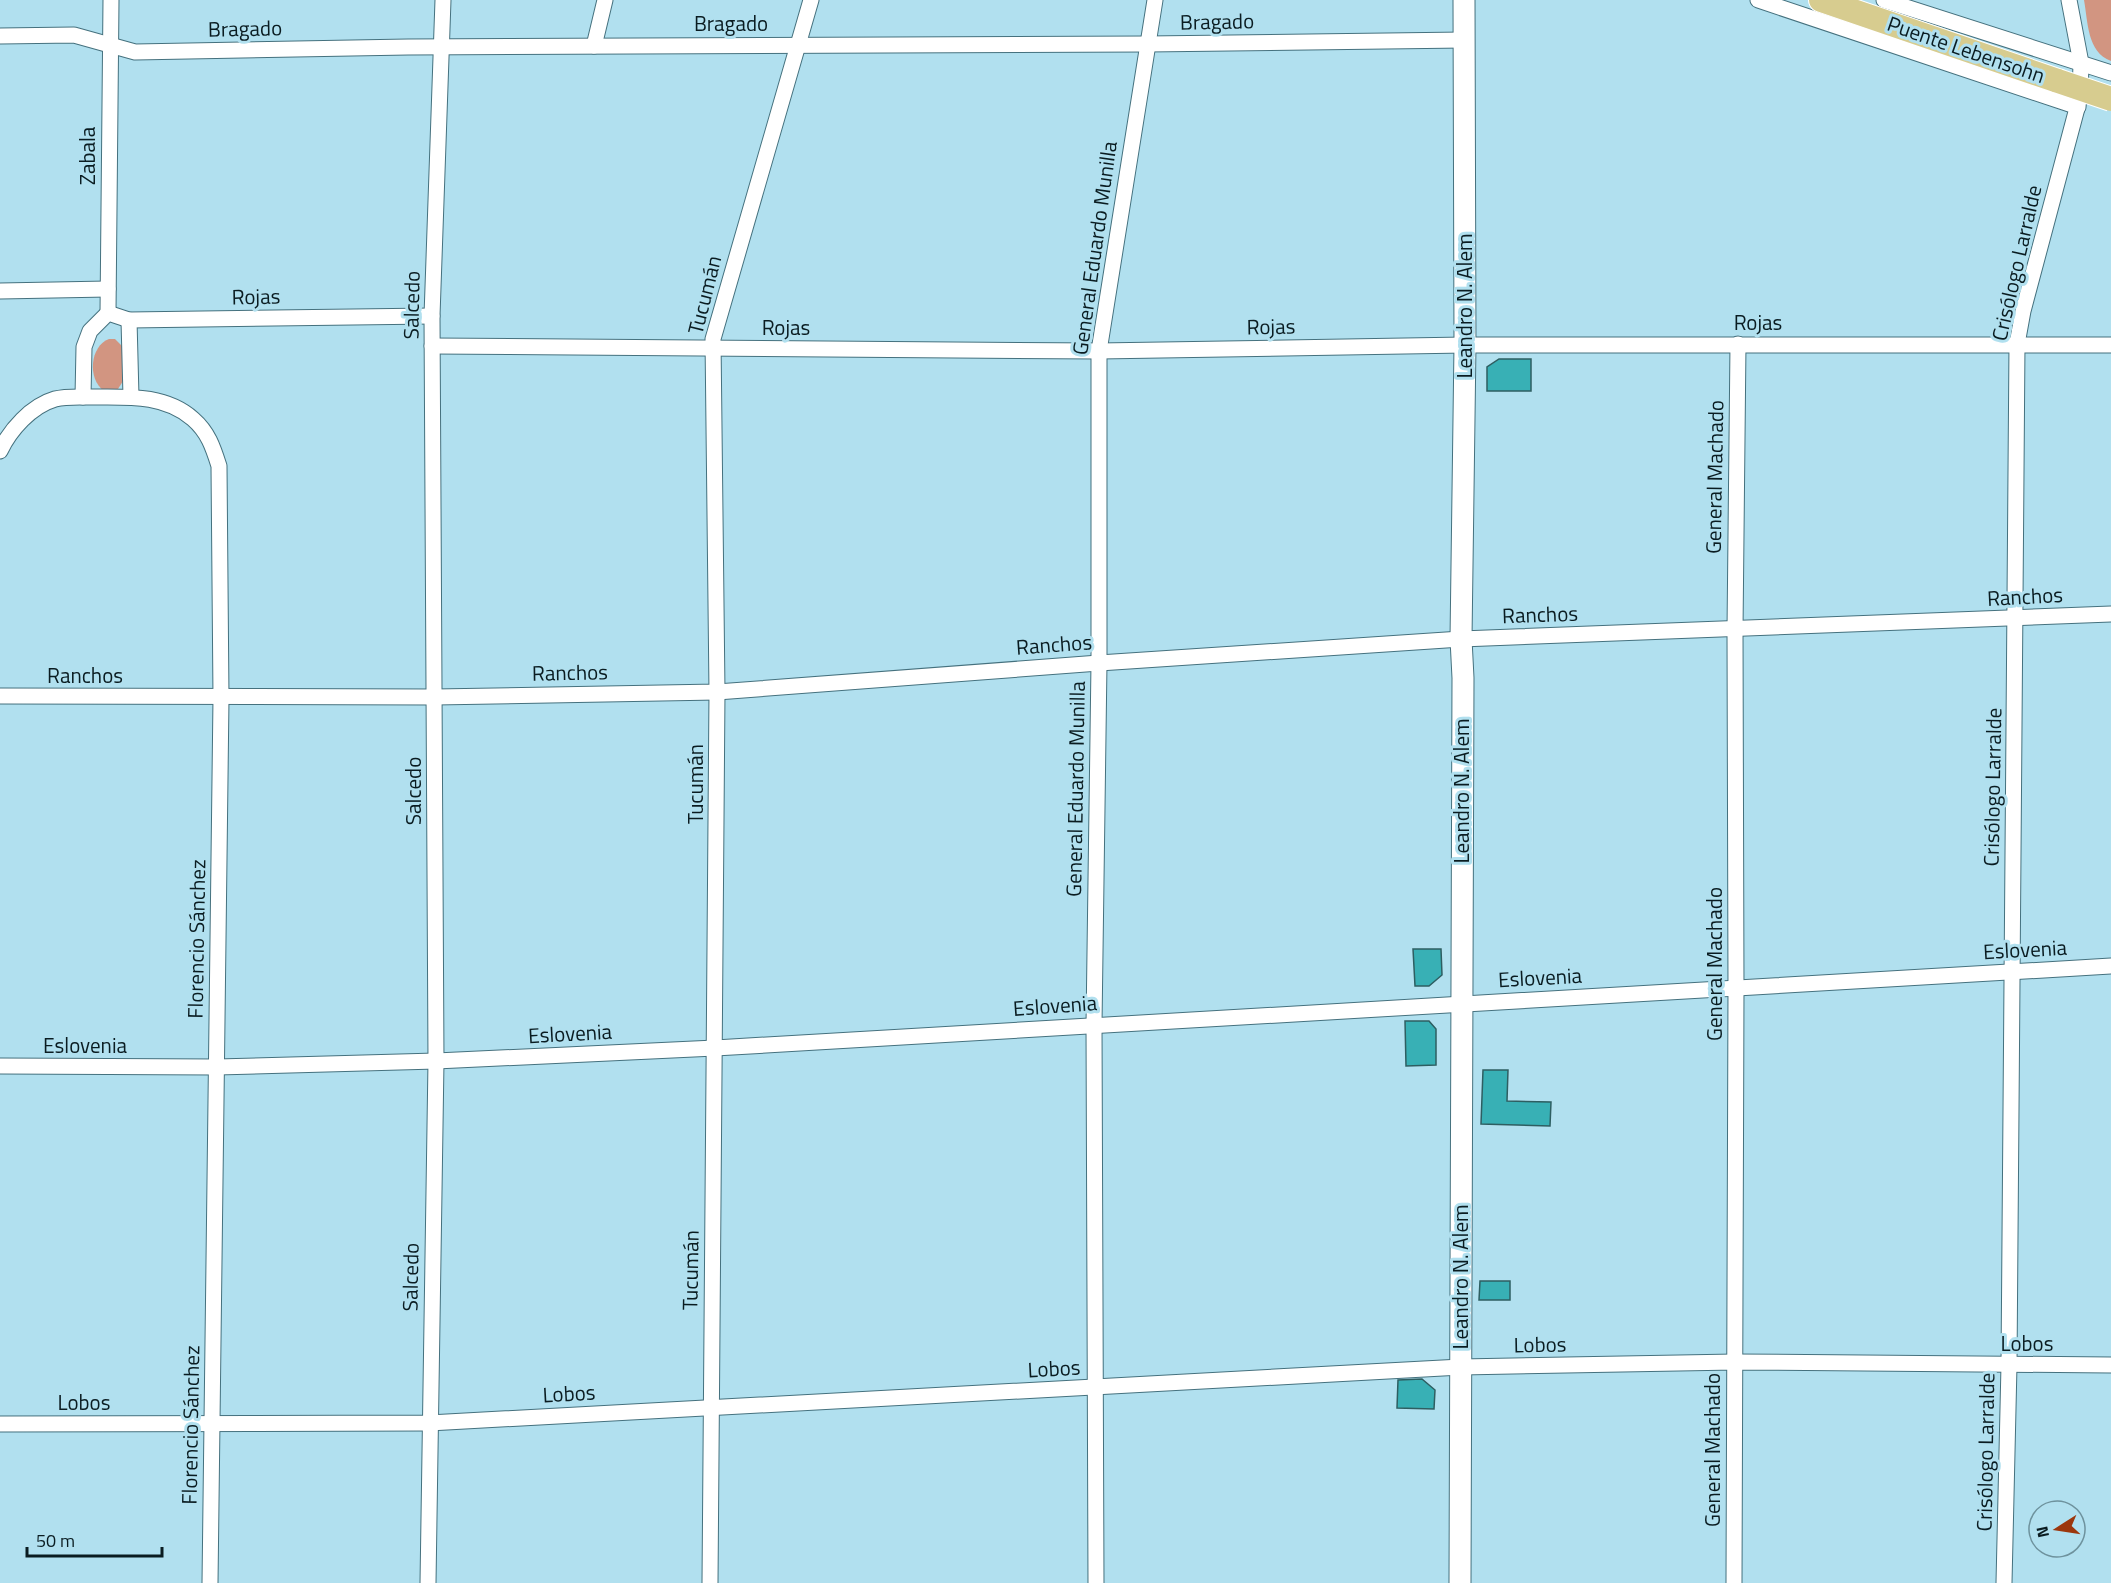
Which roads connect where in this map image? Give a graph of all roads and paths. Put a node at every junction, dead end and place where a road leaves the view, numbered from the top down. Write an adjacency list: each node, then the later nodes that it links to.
1 (111, 0): 15 (street, Zabala)
2 (443, 0): 17 (street, Salcedo)
3 (605, 0): 16 (street)
4 (811, 0): 13 (street, Tucumán)
5 (1155, 0): 14 (street, General Eduardo Munilla)
6 (1464, 0): 12 (street, Leandro N. Alem)
7 (1758, 0): 22 (street)
8 (1821, 0): 21 (main road, Puente Lebensohn, bridge)
9 (1884, 0): 18 (street)
10 (2069, 0): 18 (street, Crisólogo Larralde)
11 (0, 36): 15 (street, Bragado)
12 (1464, 40): 14 (street, Bragado); 30 (street, Leandro N. Alem)
13 (798, 44): 14 (street, Bragado); 16 (street, Bragado); 33 (street, Tucumán)
14 (1147, 44): 34 (street, General Eduardo Munilla)
15 (110, 45): 17 (street, Bragado); 23 (street, Zabala)
16 (594, 46): 17 (street, Bragado)
17 (443, 48): 26 (street, Salcedo)
18 (2081, 63): 19 (street); 22 (street, Crisólogo Larralde)
19 (2111, 73)
20 (2111, 93): 22 (street)
21 (2111, 99)
22 (2079, 102): 29 (street, Crisólogo Larralde)
23 (108, 289): 24 (street); 25 (street, Zabala)
24 (0, 291)
25 (108, 313): 27 (street, Rojas); 35 (street)
26 (432, 316): 27 (street, Rojas); 32 (street, Salcedo)
27 (129, 320): 36 (street)
28 (1738, 344): 29 (street, Rojas); 30 (street, Rojas); 40 (street, General Machado)
29 (2017, 344): 31 (street, Rojas); 39 (street, Crisólogo Larralde)
30 (1466, 345): 34 (street, Rojas); 41 (street, Leandro N. Alem)
31 (2111, 345)
32 (432, 346): 33 (street, Rojas); 45 (street, Salcedo)
33 (713, 348): 34 (street, Rojas); 43 (street, Tucumán)
34 (1099, 351): 42 (street, General Eduardo Munilla)
35 (83, 397): 36 (street, Florencio Sánchez); 37 (street)
36 (131, 397): 46 (street, Florencio Sánchez)
37 (0, 451)
38 (2111, 614): 39 (street, Ranchos)
39 (2016, 619): 40 (street, Ranchos); 48 (street, Crisólogo Larralde)
40 (1735, 630): 41 (street, Ranchos); 49 (street, General Machado)
41 (1461, 639): 42 (street, Ranchos); 50 (street, Leandro N. Alem)
42 (1099, 663): 43 (street, Ranchos); 51 (street, General Eduardo Munilla)
43 (717, 692): 45 (street, Ranchos); 52 (street, Tucumán)
44 (0, 696): 46 (street, Ranchos)
45 (435, 697): 46 (street, Ranchos); 53 (street, Salcedo)
46 (221, 698): 55 (street, Florencio Sánchez)
47 (2111, 966): 48 (street, Eslovenia)
48 (2012, 971): 49 (street, Eslovenia); 57 (street, Crisólogo Larralde)
49 (1736, 989): 50 (street, Eslovenia); 56 (street, General Machado)
50 (1461, 1003): 51 (street, Eslovenia); 59 (street, Leandro N. Alem)
51 (1094, 1025): 52 (street, Eslovenia); 60 (street, General Eduardo Munilla)
52 (714, 1048): 53 (street, Eslovenia); 61 (street, Tucumán)
53 (436, 1061): 55 (street, Eslovenia); 63 (street, Salcedo)
54 (0, 1066): 55 (street, Eslovenia)
55 (217, 1067): 62 (street, Florencio Sánchez)
56 (1735, 1362): 57 (street, Lobos); 59 (street, Lobos); 70 (street, General Machado)
57 (2009, 1365): 58 (street, Lobos); 71 (street, Crisólogo Larralde)
58 (2111, 1365)
59 (1461, 1367): 60 (street, Lobos); 69 (street, Leandro N. Alem)
60 (1096, 1388): 61 (street, Lobos); 68 (street, General Eduardo Munilla)
61 (711, 1407): 63 (street, Lobos); 67 (street, Tucumán)
62 (212, 1423): 63 (street, Lobos); 64 (street, Lobos); 65 (street, Florencio Sánchez)
63 (429, 1423): 66 (street, Salcedo)
64 (0, 1424)
65 (210, 1583)
66 (428, 1583)
67 (710, 1583)
68 (1096, 1583)
69 (1460, 1583)
70 (1734, 1583)
71 (2004, 1583)

